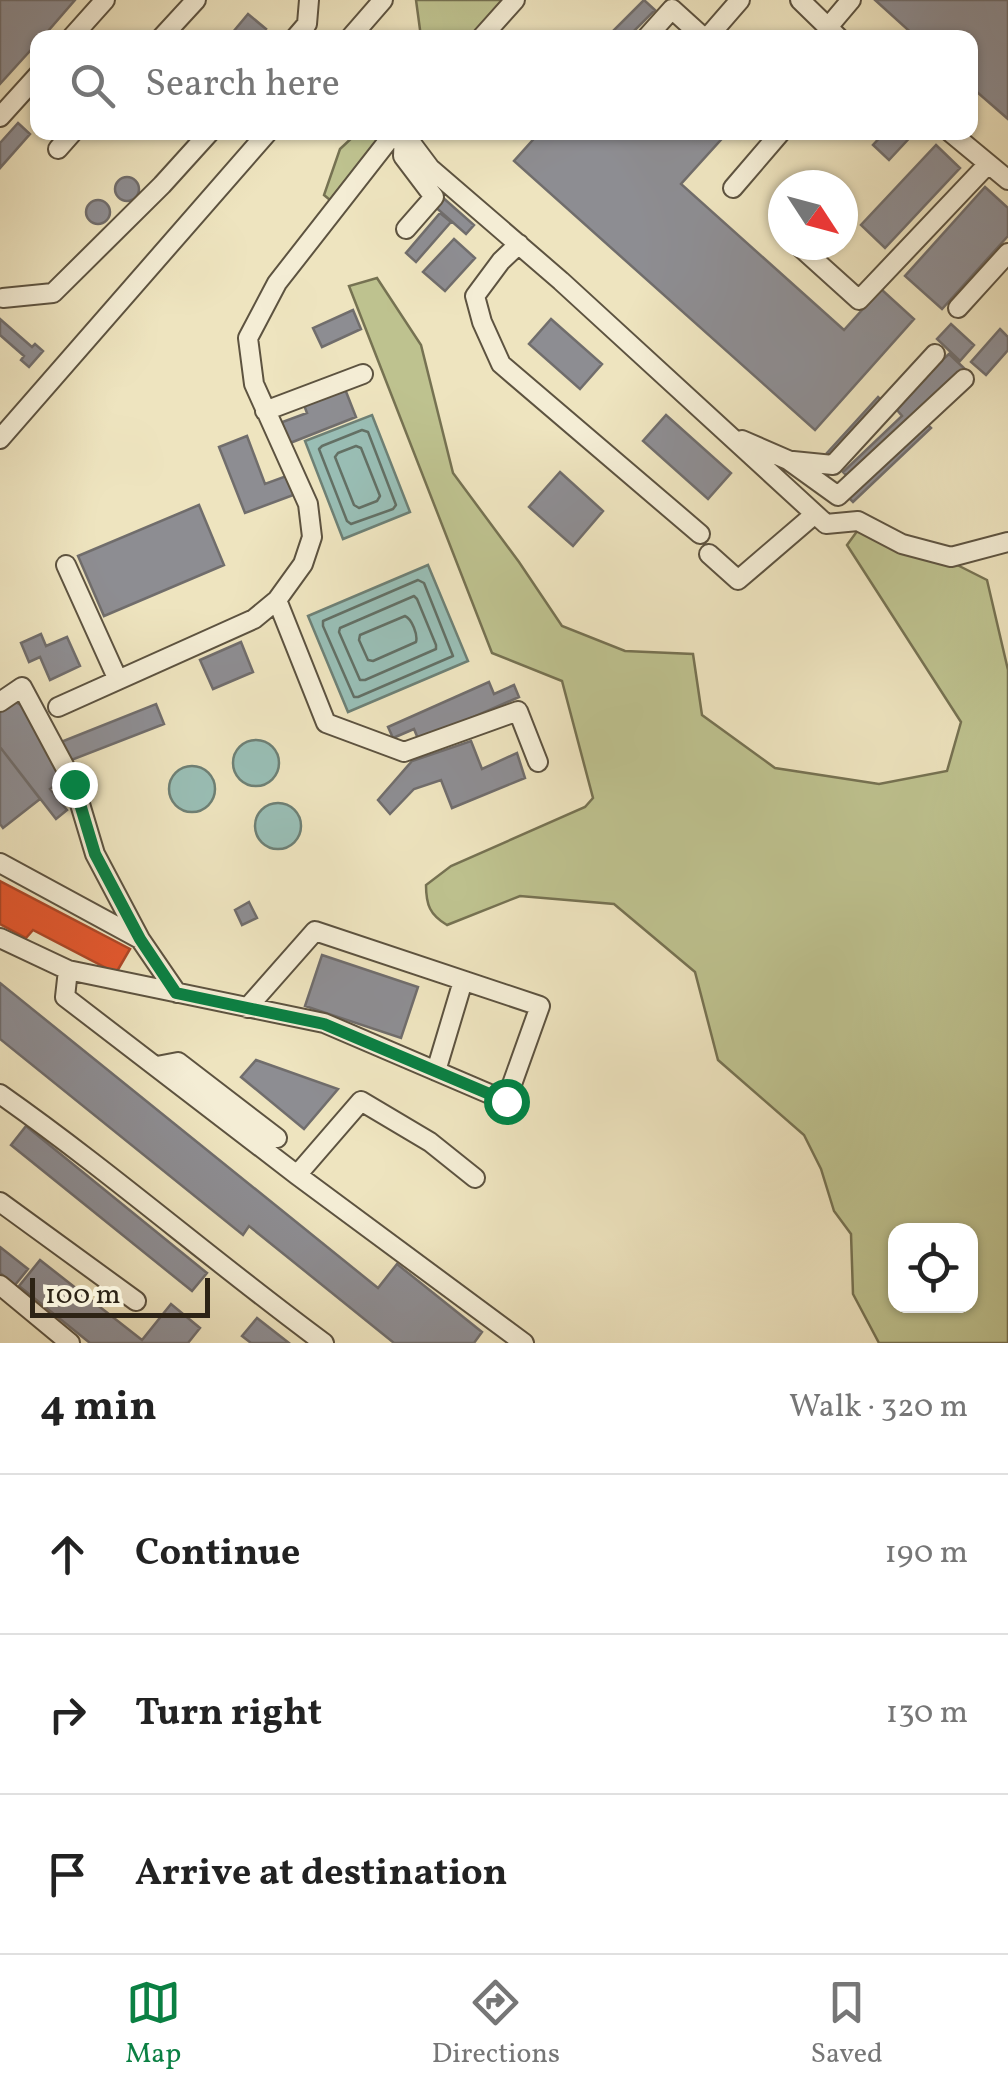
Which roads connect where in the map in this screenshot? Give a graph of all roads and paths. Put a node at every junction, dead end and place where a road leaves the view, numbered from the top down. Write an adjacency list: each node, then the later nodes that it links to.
1 (106, 0): 9 (street)
2 (196, 0): 10 (street)
3 (309, 0): 11 (street)
4 (383, 0): 12 (street)
5 (515, 0): 13 (street)
6 (740, 0): 16 (street)
7 (800, 0): 17 (street)
8 (851, 0): 18 (street)
9 (78, 30)
10 (168, 30)
11 (302, 30)
12 (357, 30)
13 (488, 30)
14 (653, 30): 15 (street)
15 (697, 30)
16 (713, 30)
17 (832, 30)
18 (835, 30)
19 (30, 84): 20 (street)
20 (0, 117)
21 (66, 140): 29 (street)
22 (203, 140): 37 (street)
23 (261, 140): 44 (street)
24 (395, 140): 42 (street)
25 (402, 140): 33 (street)
26 (407, 140): 34 (street)
27 (774, 140): 32 (street)
28 (960, 140): 30 (street)
29 (58, 149)
30 (988, 164): 31 (street); 36 (street)
31 (1008, 180)
32 (733, 188)
33 (406, 230)
34 (519, 244): 43 (street); 47 (street)
35 (1008, 253): 38 (street)
36 (814, 260)
37 (4, 298)
38 (958, 308)
39 (935, 354): 45 (street)
40 (363, 374): 42 (street)
41 (964, 379): 45 (street)
42 (265, 411): 51 (street)
43 (728, 434): 45 (street); 46 (street)
44 (0, 439)
45 (788, 460)
46 (815, 514): 48 (street); 49 (street)
47 (700, 534)
48 (1008, 542)
49 (710, 554)
50 (66, 565): 52 (street)
51 (276, 600): 52 (street); 55 (street)
52 (118, 680): 54 (street)
53 (0, 702): 58 (street)
54 (58, 708)
55 (538, 762)
56 (0, 863): 58 (street)
57 (0, 938): 59 (street)
58 (140, 939): 61 (street)
59 (68, 970): 61 (street); 65 (street)
60 (463, 981): 62 (street); 63 (street); 63 (street)
61 (176, 993): 62 (street)
62 (247, 1008): 63 (street)
63 (436, 1071)
64 (0, 1094): 73 (street)
65 (239, 1119): 66 (street); 67 (street)
66 (277, 1138)
67 (297, 1175): 68 (street); 74 (street)
68 (475, 1178)
69 (0, 1202): 71 (street)
70 (0, 1285): 72 (street)
71 (136, 1301)
72 (70, 1343)
73 (324, 1343)
74 (524, 1343)

